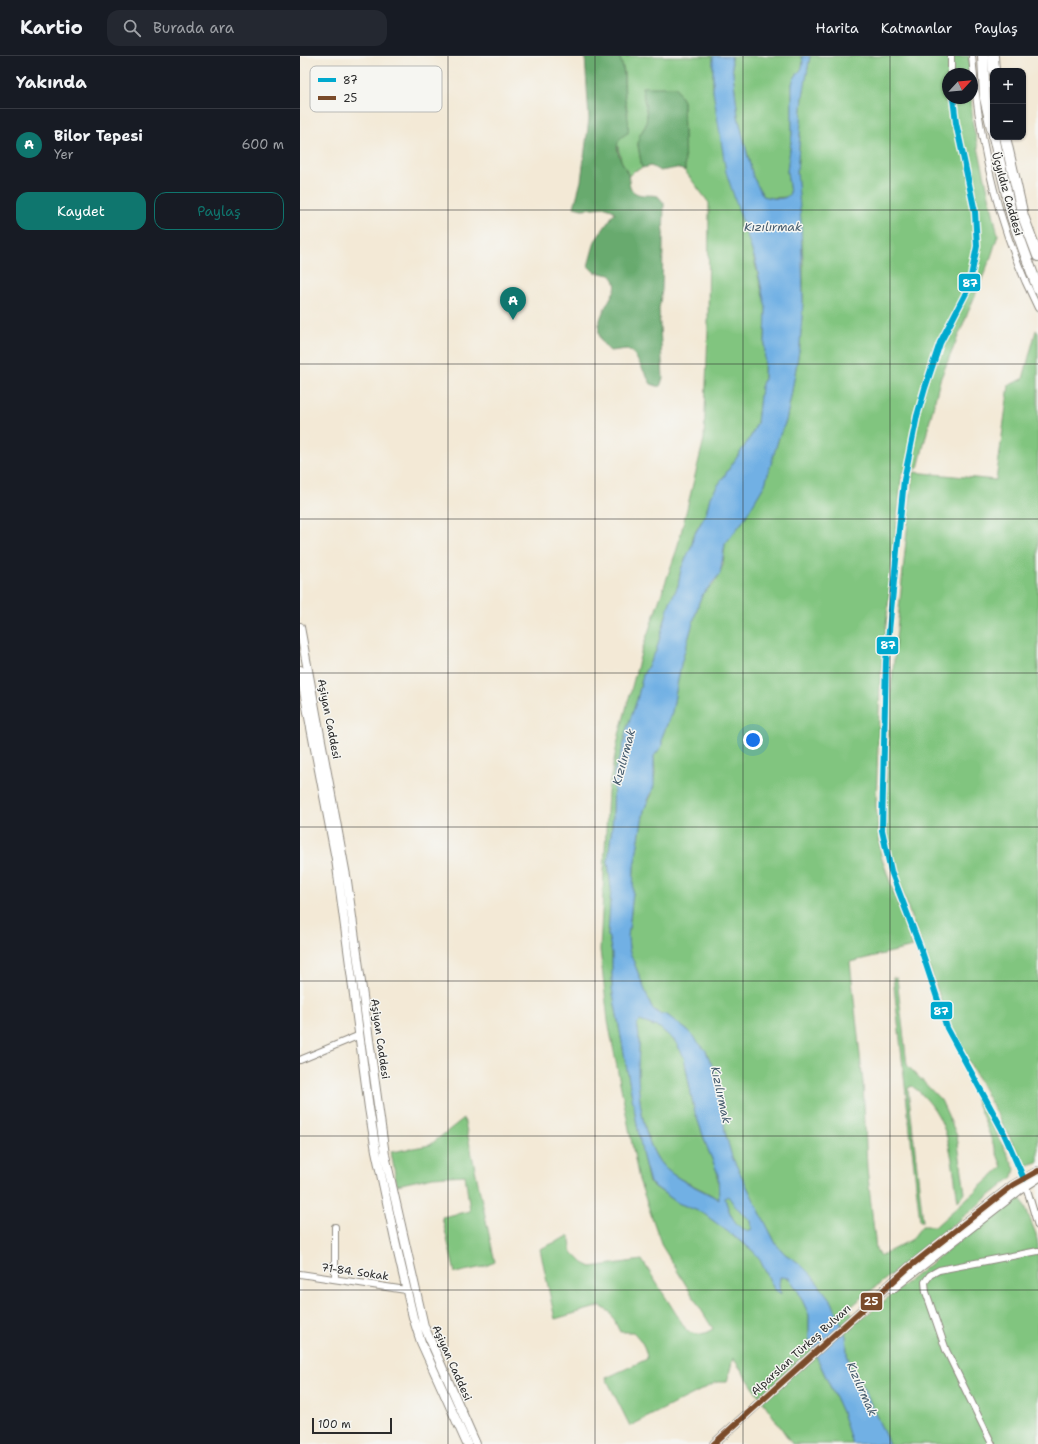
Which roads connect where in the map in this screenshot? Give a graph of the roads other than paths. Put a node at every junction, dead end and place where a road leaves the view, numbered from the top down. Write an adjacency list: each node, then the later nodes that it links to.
1 (951, 56): 5 (street)
2 (972, 56): 13 (street, Üçyıldız Caddesi)
3 (983, 56): 8 (highway)
4 (993, 56): 6 (highway)
5 (951, 68)
6 (994, 68)
7 (954, 104): 20 (street)
8 (990, 119)
9 (995, 140): 12 (highway)
10 (1006, 140): 11 (highway)
11 (1038, 256)
12 (1038, 289)
13 (1038, 308)
14 (300, 627): 29 (street, Aşiyan Caddesi)
15 (300, 670): 16 (street, Aşiyan Caddesi)
16 (360, 1035): 17 (street); 26 (street, Aşiyan Caddesi)
17 (300, 1060)
18 (1038, 1171): 20 (street, Alparslan Türkeş Bulvarı)
19 (1038, 1178): 20 (street, Alparslan Türkeş Bulvarı)
20 (1025, 1183): 21 (street); 27 (street, Alparslan Türkeş Bulvarı)
21 (1038, 1226)
22 (335, 1227): 25 (street)
23 (1038, 1251): 32 (street)
24 (300, 1274): 25 (street, 71-84. Sokak)
25 (335, 1279): 26 (street, 71-84. Sokak)
26 (406, 1290): 28 (street, Aşiyan Caddesi)
27 (740, 1423): 30 (street, Alparslan Türkeş Bulvarı); 31 (street, Alparslan Türkeş Bulvarı)
28 (467, 1444)
29 (476, 1444)
30 (714, 1444)
31 (720, 1444)
32 (992, 1444)

